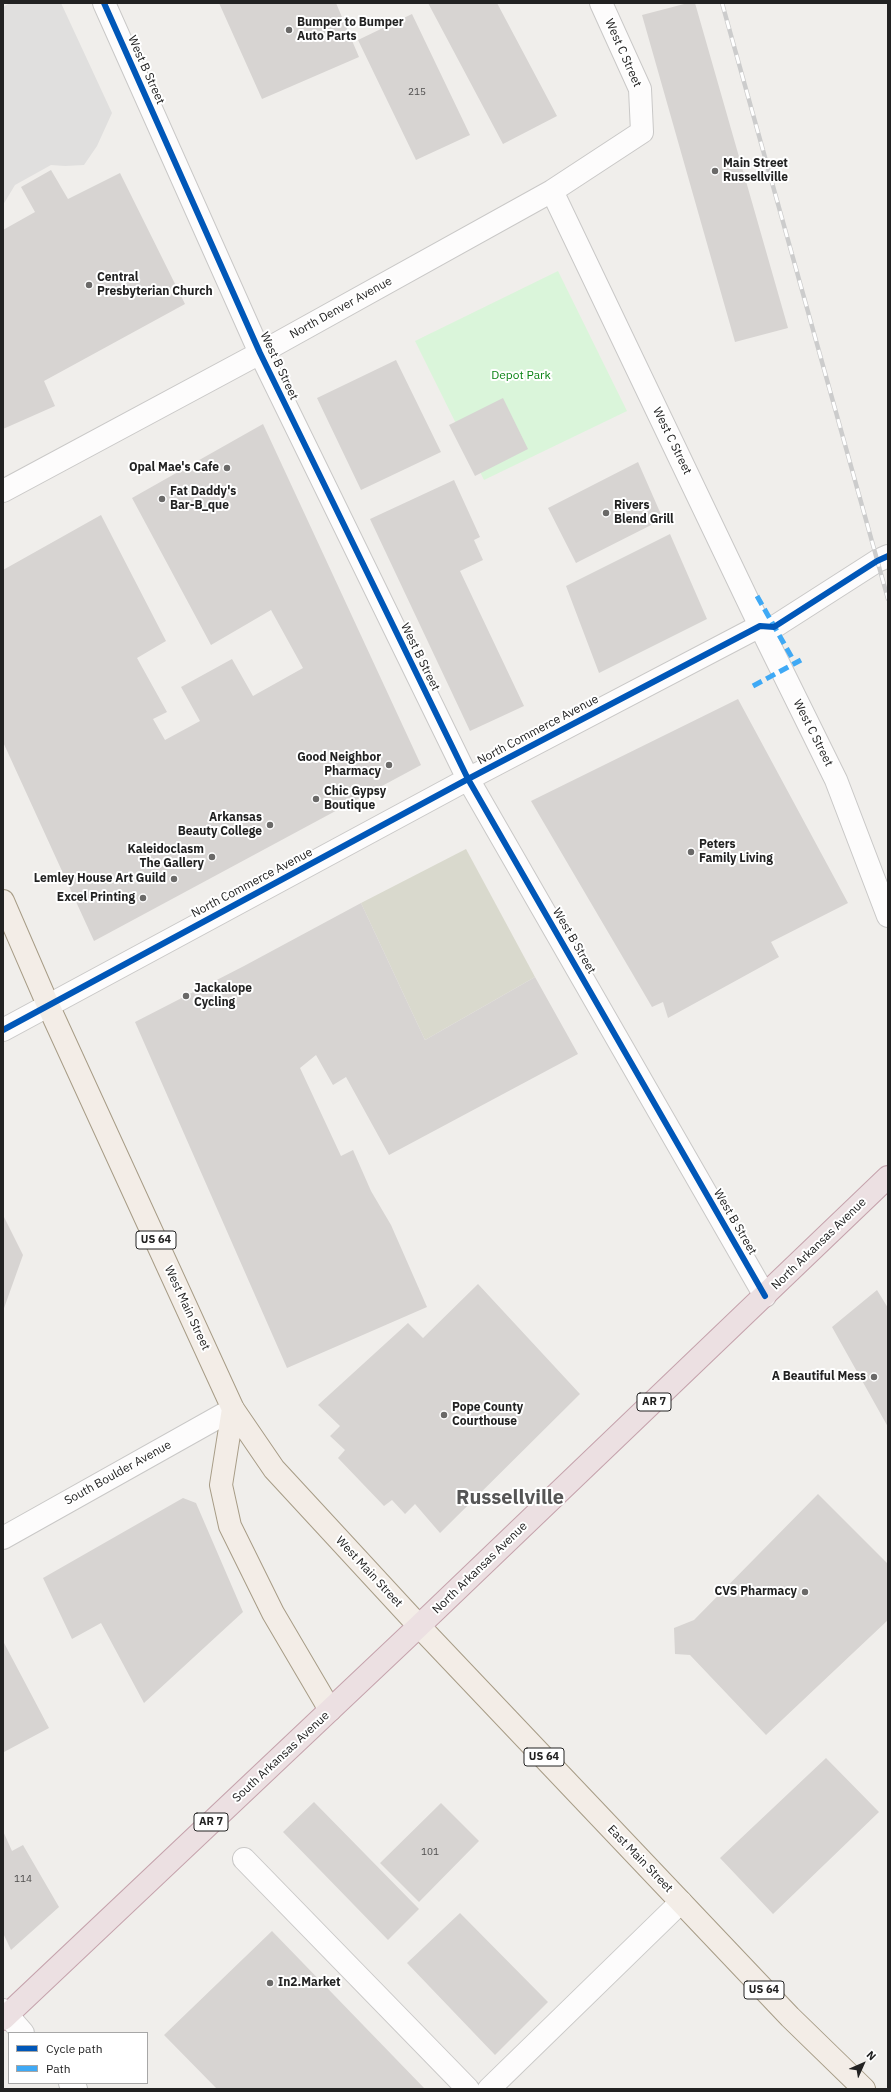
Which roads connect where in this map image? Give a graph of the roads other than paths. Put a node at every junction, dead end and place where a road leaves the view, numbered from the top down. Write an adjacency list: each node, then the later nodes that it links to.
1 (104, 3): 4 (street, West B Street)
2 (601, 3): 3 (street, West C Street)
3 (552, 191): 4 (street, North Denver Avenue); 7 (street, West C Street)
4 (260, 353): 5 (street, North Denver Avenue); 8 (street, West B Street)
5 (3, 491)
6 (888, 556): 7 (street, North Commerce Avenue)
7 (760, 626): 8 (street, North Commerce Avenue); 10 (street, West C Street)
8 (468, 779): 11 (street, North Commerce Avenue); 14 (street, West B Street)
9 (3, 901): 11 (main road, West Main Street / US 64)
10 (888, 916)
11 (48, 1005): 12 (street, North Commerce Avenue); 15 (main road, West Main Street / US 64)
12 (3, 1030)
13 (888, 1177): 14 (highway, North Arkansas Avenue / AR 7)
14 (765, 1296): 17 (highway, North Arkansas Avenue / AR 7)
15 (233, 1409): 16 (street, South Boulder Avenue); 17 (main road, West Main Street / US 64); 18 (main road)
16 (3, 1538)
17 (419, 1626): 18 (highway, South Arkansas Avenue / AR 7); 20 (main road, East Main Street / US 64)
18 (330, 1710): 21 (highway, South Arkansas Avenue / AR 7)
19 (244, 1859): 23 (street)
20 (681, 1902): 24 (street); 25 (main road, East Main Street / US 64)
21 (4, 2015): 22 (street)
22 (22, 2032)
23 (468, 2089)
24 (489, 2089)
25 (864, 2089)

